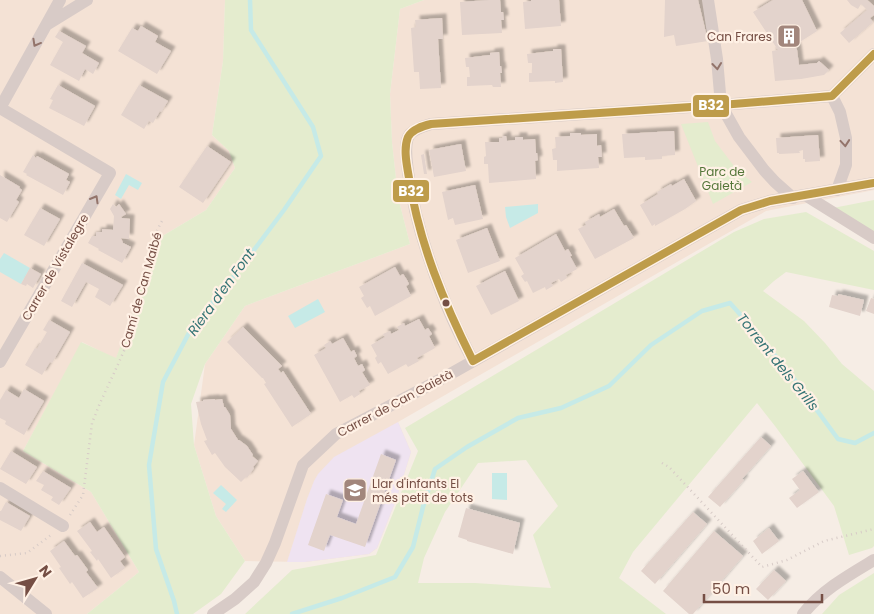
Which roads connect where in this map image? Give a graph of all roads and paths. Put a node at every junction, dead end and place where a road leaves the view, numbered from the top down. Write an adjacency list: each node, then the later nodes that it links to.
1 (60, 0): 4 (street)
2 (87, 0): 4 (street)
3 (708, 0): 7 (street, one-way to 7)
4 (46, 26): 8 (street, one-way to 8)
5 (874, 54): 6 (street)
6 (832, 96): 7 (street); 10 (street, one-way to 10)
7 (721, 105): 11 (street); 14 (street)
8 (0, 108): 15 (street, Carrer de Vistalegre, one-way to 8)
9 (874, 183): 10 (street, Carrer de Can Gaietà)
10 (837, 190): 11 (street, Carrer de Can Gaietà)
11 (799, 196): 13 (street); 14 (street, Carrer de Can Gaietà)
12 (162, 221): 18 (path, Camí de Can Maibé)
13 (874, 238)
14 (473, 361): 24 (street, Carrer de Can Gaietà)
15 (0, 362)
16 (662, 463): 19 (path)
17 (0, 488): 18 (street)
18 (63, 526): 20 (path)
19 (874, 529)
20 (0, 556)
21 (874, 560): 25 (street)
22 (0, 577): 23 (street)
23 (46, 614)
24 (213, 614)
25 (803, 614)

